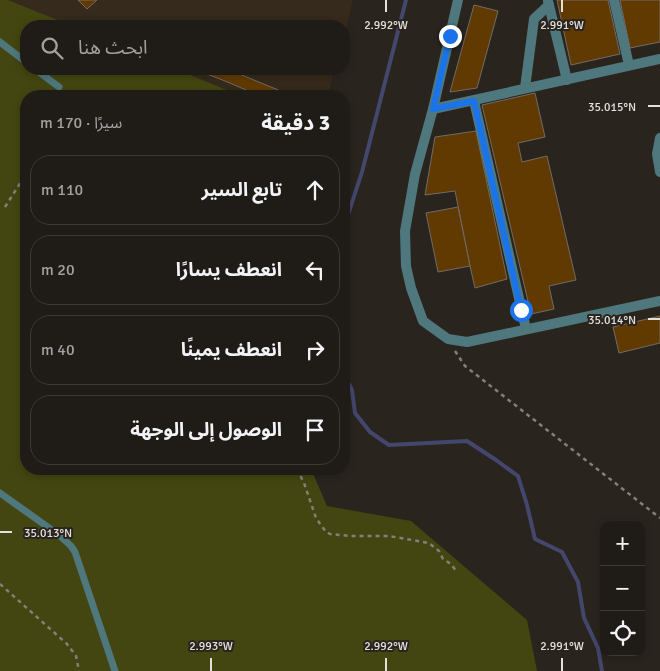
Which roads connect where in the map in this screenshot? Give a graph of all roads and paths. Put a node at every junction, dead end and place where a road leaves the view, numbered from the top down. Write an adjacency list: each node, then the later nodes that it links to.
1 (458, 0): 13 (street)
2 (614, 0): 7 (street)
3 (548, 3): 9 (street); 11 (street)
4 (0, 42): 5 (lane)
5 (20, 57)
6 (660, 59): 7 (street)
7 (629, 66): 9 (street)
8 (43, 75): 10 (lane)
9 (567, 80): 11 (street)
10 (59, 87)
11 (525, 88): 12 (street)
12 (474, 101): 13 (street); 19 (street)
13 (433, 109): 20 (street)
14 (660, 138): 15 (street)
15 (660, 172)
16 (20, 183): 17 (path)
17 (5, 207)
18 (660, 301): 19 (street)
19 (526, 330): 20 (street)
20 (448, 339): 23 (path)
21 (300, 475): 24 (path)
22 (0, 492): 29 (lane)
23 (660, 518)
24 (457, 572)
25 (0, 584): 26 (path)
26 (79, 667): 27 (path); 28 (path)
27 (79, 671)
28 (83, 671)
29 (115, 671)

